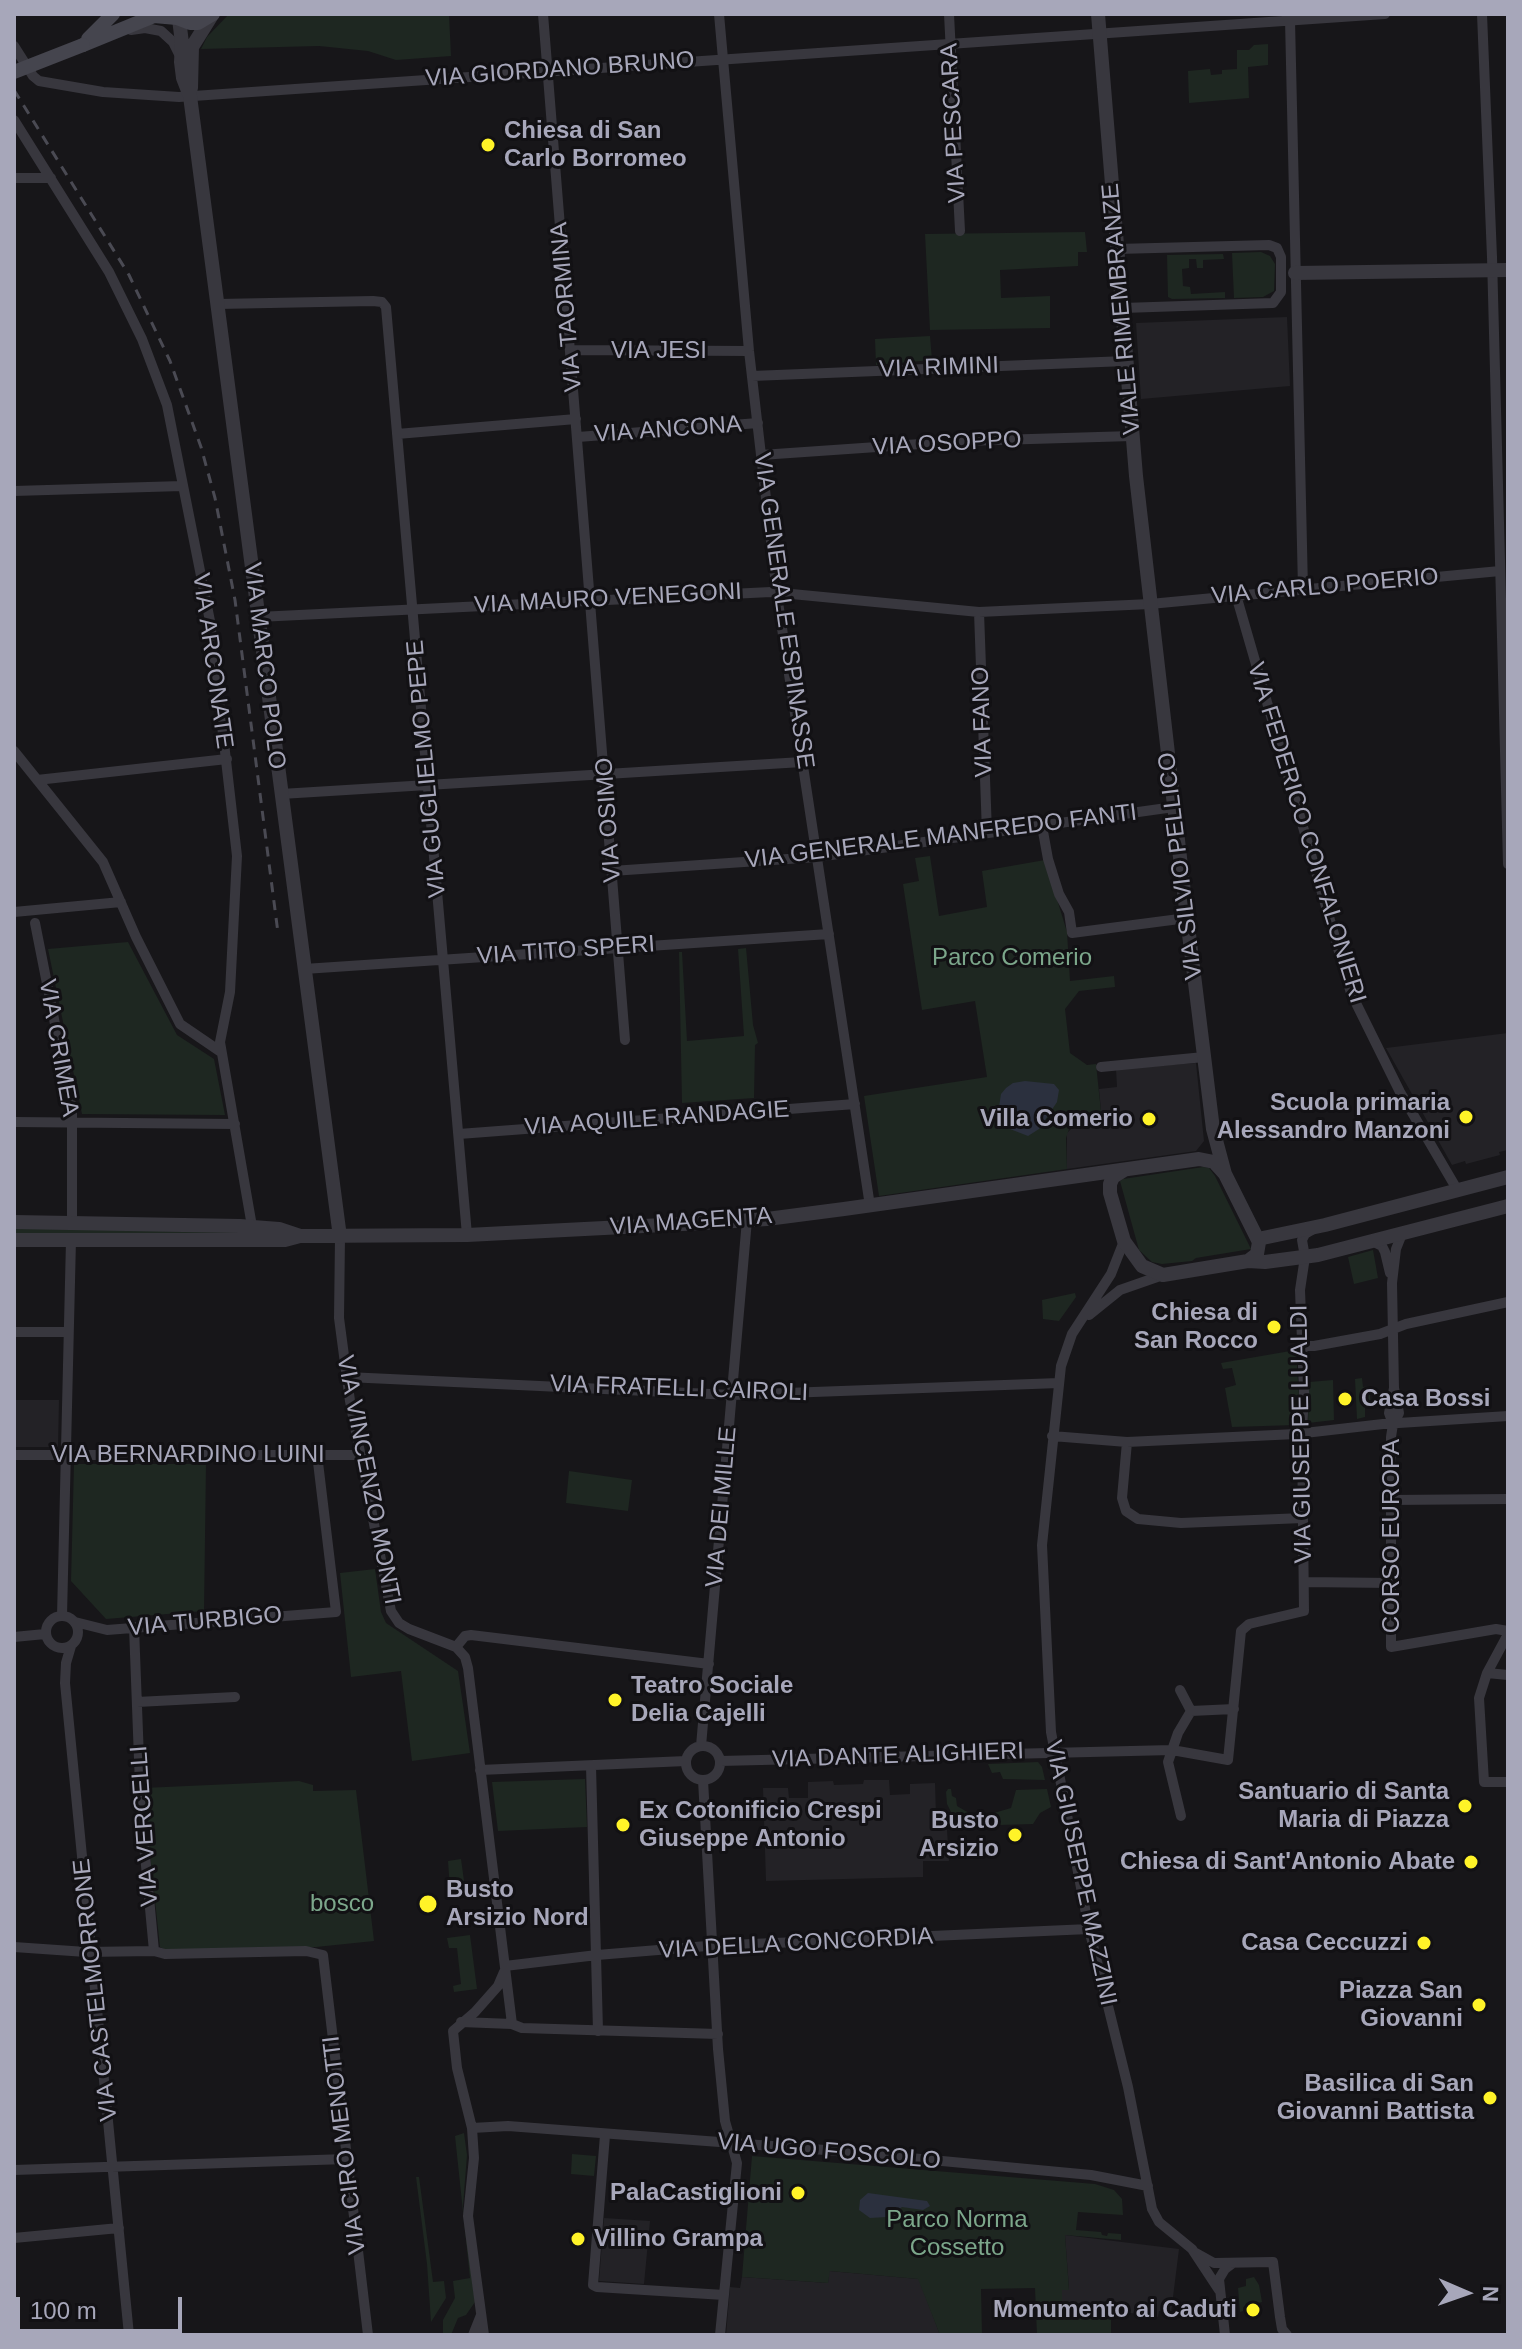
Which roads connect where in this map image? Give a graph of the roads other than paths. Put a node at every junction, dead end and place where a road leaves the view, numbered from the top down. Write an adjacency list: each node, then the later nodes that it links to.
1 (113, 14): 16 (main road)
2 (132, 14): 14 (main road)
3 (212, 14): 10 (main road); 22 (street, VIA MARCO POLO)
4 (543, 14): 21 (street, VIA TAORMINA)
5 (719, 14): 18 (street, VIA GENERALE ESPINASSE)
6 (949, 14): 15 (street, VIA PESCARA)
7 (1098, 14): 13 (street, VIALE RIMEMBRANZE)
8 (1385, 14): 11 (street, VIA GIORDANO BRUNO)
9 (1482, 14): 29 (street)
10 (176, 17): 12 (main road); 19 (street, VIA MARCO POLO)
11 (1290, 20): 13 (street, VIA GIORDANO BRUNO); 30 (street)
12 (114, 33): 14 (main road); 19 (street)
13 (1099, 34): 15 (street, VIA GIORDANO BRUNO); 27 (street, VIALE RIMEMBRANZE)
14 (97, 38): 16 (main road)
15 (951, 44): 18 (street, VIA GIORDANO BRUNO); 26 (street, VIA PESCARA)
16 (83, 45): 20 (main road, bridge)
17 (14, 46): 20 (street)
18 (724, 59): 21 (street, VIA GIORDANO BRUNO); 35 (street, VIA GENERALE ESPINASSE)
19 (181, 62): 22 (street, VIA MARCO POLO)
20 (21, 70): 22 (street, VIA GIORDANO BRUNO)
21 (548, 71): 22 (street, VIA GIORDANO BRUNO); 34 (street, VIA TAORMINA)
22 (190, 96): 32 (street, VIA MARCO POLO)
23 (14, 120): 25 (street, VIA ARCONATE)
24 (14, 178): 25 (street)
25 (51, 178): 44 (street, VIA ARCONATE)
26 (960, 231)
27 (1117, 249): 28 (street); 33 (street, VIALE RIMEMBRANZE)
28 (1281, 257): 30 (street); 31 (street)
29 (1500, 270): 30 (street); 46 (street)
30 (1295, 273): 31 (street); 48 (street)
31 (1281, 292): 33 (street)
32 (218, 304): 40 (street, VIA GUGLIELMO PEPE); 55 (street, VIA MARCO POLO)
33 (1123, 308): 36 (street, VIALE RIMEMBRANZE)
34 (570, 350): 35 (street, VIA JESI); 38 (street, VIA TAORMINA)
35 (749, 351): 37 (street, VIA GENERALE ESPINASSE)
36 (1126, 361): 37 (street, VIA RIMINI); 41 (street, VIALE RIMEMBRANZE)
37 (752, 376): 39 (street, VIA GENERALE ESPINASSE)
38 (576, 419): 40 (street, VIA ANCONA); 42 (street, VIA TAORMINA)
39 (758, 423): 42 (street, VIA ANCONA); 43 (street, VIA GENERALE ESPINASSE)
40 (397, 434): 53 (street, VIA GUGLIELMO PEPE)
41 (1132, 436): 43 (street, VIA OSOPPO); 52 (street, VIALE RIMEMBRANZE)
42 (578, 437): 51 (street, VIA TAORMINA)
43 (761, 455): 49 (street, VIA GENERALE ESPINASSE)
44 (182, 486): 45 (street); 57 (street, VIA ARCONATE)
45 (14, 491)
46 (1503, 507): 47 (street)
47 (1500, 571): 48 (street, VIA CARLO POERIO); 67 (street)
48 (1303, 589): 50 (street, VIA CARLO POERIO)
49 (777, 592): 51 (street, VIA MAURO VENEGONI); 54 (street, VIA MAURO VENEGONI); 58 (street, VIA GENERALE ESPINASSE)
50 (1236, 595): 52 (street, VIA CARLO POERIO); 92 (street, VIA FEDERICO CONFALONIERI)
51 (591, 600): 53 (street, VIA MAURO VENEGONI); 59 (street, VIA OSIMO)
52 (1150, 604): 54 (street, VIA MAURO VENEGONI); 63 (street, VIA SILVIO PELLICO)
53 (413, 609): 55 (street, VIA MAURO VENEGONI); 61 (street, VIA GUGLIELMO PEPE)
54 (979, 612): 65 (street, VIA FANO)
55 (258, 617): 62 (street, VIA MARCO POLO)
56 (14, 751): 60 (street)
57 (227, 759): 60 (street); 78 (street, VIA ARCONATE)
58 (802, 762): 59 (street); 66 (street, VIA GENERALE ESPINASSE)
59 (605, 773): 61 (street); 68 (street, VIA OSIMO)
60 (37, 780): 69 (street)
61 (429, 784): 62 (street); 75 (street, VIA GUGLIELMO PEPE)
62 (281, 794): 76 (street, VIA MARCO POLO)
63 (1174, 807): 64 (street, VIA GENERALE MANFREDO FANTI); 71 (street, VIA SILVIO PELLICO)
64 (1042, 826): 65 (street, VIA GENERALE MANFREDO FANTI); 71 (street)
65 (987, 833): 66 (street, VIA GENERALE MANFREDO FANTI)
66 (817, 857): 68 (street, VIA GENERALE MANFREDO FANTI); 73 (street, VIA GENERALE ESPINASSE)
67 (1508, 864)
68 (612, 871): 74 (street, VIA OSIMO)
69 (121, 902): 70 (street); 78 (street)
70 (14, 912)
71 (1187, 918): 79 (street, VIA SILVIO PELLICO)
72 (35, 923): 83 (street, VIA CRIMEA)
73 (829, 934): 74 (street, VIA TITO SPERI); 81 (street, VIA GENERALE ESPINASSE)
74 (618, 948): 75 (street, VIA TITO SPERI); 77 (street, VIA OSIMO)
75 (444, 959): 76 (street, VIA TITO SPERI); 86 (street, VIA GUGLIELMO PEPE)
76 (304, 969): 103 (street, VIA MARCO POLO)
77 (625, 1040)
78 (221, 1052): 84 (street, VIA ARCONATE)
79 (1204, 1057): 80 (street); 85 (street, VIA SILVIO PELLICO)
80 (1101, 1067)
81 (855, 1104): 86 (street, VIA AQUILE RANDAGIE); 94 (street, VIA GENERALE ESPINASSE)
82 (14, 1122): 83 (street)
83 (73, 1123): 84 (street); 98 (street, VIA CRIMEA)
84 (235, 1124): 100 (street, VIA ARCONATE)
85 (1213, 1129): 87 (street); 89 (street, VIA SILVIO PELLICO)
86 (459, 1134): 102 (street, VIA GUGLIELMO PEPE)
87 (1199, 1159): 88 (street, VIA MAGENTA); 89 (street)
88 (1124, 1170): 90 (street, VIA MAGENTA); 93 (street)
89 (1225, 1174): 104 (street, VIA SILVIO PELLICO)
90 (1079, 1176): 93 (street); 94 (street, VIA MAGENTA)
91 (1508, 1177): 92 (street)
92 (1458, 1191): 99 (street)
93 (1110, 1193): 107 (street)
94 (870, 1206): 96 (street, VIA MAGENTA)
95 (1508, 1206): 101 (street, VIA GIUSEPPE MAZZINI)
96 (747, 1220): 102 (street, VIA MAGENTA); 121 (street, VIA DEI MILLE)
97 (14, 1222): 98 (street, VIA MAGENTA)
98 (72, 1222): 100 (street, VIA MAGENTA)
99 (1325, 1225): 104 (street); 109 (street)
100 (252, 1234): 103 (street, VIA MAGENTA); 106 (street, VIA MAGENTA)
101 (1402, 1234): 108 (street, VIA GIUSEPPE MAZZINI); 112 (street, CORSO EUROPA)
102 (467, 1235): 103 (street, VIA MAGENTA)
103 (340, 1237): 119 (street, VIA VINCENZO MONTI)
104 (1258, 1239): 110 (street)
105 (14, 1240): 106 (street, VIA MAGENTA)
106 (71, 1240): 117 (street)
107 (1124, 1241): 111 (street); 114 (street, VIA GIUSEPPE MAZZINI)
108 (1374, 1242): 109 (street, VIA GIUSEPPE MAZZINI); 112 (street, CORSO EUROPA)
109 (1305, 1257): 110 (street, VIA GIUSEPPE MAZZINI); 118 (street, VIA GIUSEPPE LUALDI)
110 (1248, 1261): 111 (street, VIA GIUSEPPE MAZZINI)
111 (1163, 1275): 114 (street, VIA GIUSEPPE MAZZINI)
112 (1392, 1283): 115 (street, CORSO EUROPA)
113 (1508, 1302): 115 (street)
114 (1081, 1322): 120 (street, VIA GIUSEPPE MAZZINI)
115 (1393, 1329): 118 (street); 123 (street, CORSO EUROPA)
116 (14, 1332): 117 (street)
117 (68, 1332): 129 (street)
118 (1301, 1346): 124 (street, VIA GIUSEPPE LUALDI)
119 (347, 1377): 121 (street, VIA FRATELLI CAIROLI); 130 (street, VIA VINCENZO MONTI)
120 (1059, 1383): 121 (street, VIA FRATELLI CAIROLI); 125 (street, VIA GIUSEPPE MAZZINI)
121 (732, 1395): 144 (street, VIA DEI MILLE)
122 (1508, 1416): 123 (street)
123 (1393, 1424): 124 (street); 132 (street, CORSO EUROPA)
124 (1302, 1433): 126 (street); 133 (street, VIA GIUSEPPE LUALDI)
125 (1052, 1436): 126 (street); 154 (street, VIA GIUSEPPE MAZZINI)
126 (1127, 1442): 133 (street)
127 (317, 1454): 129 (street, VIA BERNARDINO LUINI); 130 (street, VIA BERNARDINO LUINI); 138 (street, VIA TURBIGO)
128 (14, 1455): 129 (street, VIA BERNARDINO LUINI)
129 (66, 1455): 136 (street)
130 (361, 1455): 143 (street, VIA VINCENZO MONTI)
131 (1508, 1499): 132 (street)
132 (1391, 1500): 135 (street, CORSO EUROPA)
133 (1303, 1518): 134 (street, VIA GIUSEPPE LUALDI)
134 (1304, 1582): 135 (street); 150 (street, VIA GIUSEPPE LUALDI)
135 (1391, 1583): 139 (street, CORSO EUROPA)
136 (62, 1616): 137 (street); 140 (street)
137 (75, 1622): 138 (street, VIA TURBIGO); 142 (street)
138 (134, 1627): 149 (street, VIA VERCELLI)
139 (1508, 1633): 145 (street)
140 (45, 1634): 141 (street); 142 (street)
141 (14, 1637)
142 (71, 1646): 166 (street, VIA CASTELMORRONE)
143 (456, 1647): 144 (street); 158 (street)
144 (709, 1664): 152 (street, VIA DEI MILLE)
145 (1487, 1673): 146 (street); 160 (street)
146 (1508, 1675)
147 (1180, 1690): 151 (street)
148 (235, 1697): 149 (street)
149 (137, 1702): 165 (street, VIA VERCELLI)
150 (1234, 1709): 151 (street); 153 (street, VIA DANTE ALIGHIERI)
151 (1191, 1711): 153 (street)
152 (701, 1746): 155 (street); 156 (street)
153 (1172, 1750): 154 (street, VIA DANTE ALIGHIERI); 161 (street)
154 (1053, 1752): 156 (street, VIA DANTE ALIGHIERI); 162 (street, VIA GIUSEPPE MAZZINI)
155 (686, 1761): 157 (street); 159 (street)
156 (720, 1761): 159 (street)
157 (591, 1766): 158 (street); 167 (street)
158 (480, 1770): 168 (street)
159 (703, 1780): 163 (street)
160 (1508, 1782)
161 (1181, 1816)
162 (1089, 1929): 163 (street, VIA DELLA CONCORDIA); 179 (street, VIA GIUSEPPE MAZZINI)
163 (712, 1946): 167 (street, VIA DELLA CONCORDIA); 172 (street)
164 (14, 1947): 166 (street)
165 (154, 1951): 166 (street); 176 (street, VIA CIRO MENOTTI)
166 (92, 1952): 177 (street, VIA CASTELMORRONE)
167 (597, 1955): 168 (street, VIA DELLA CONCORDIA); 171 (street)
168 (505, 1966): 169 (street); 170 (street)
169 (461, 2022): 170 (street); 173 (street)
170 (517, 2026): 171 (street)
171 (598, 2031): 172 (street)
172 (718, 2034): 175 (street)
173 (472, 2128): 174 (street, VIA UGO FOSCOLO); 186 (street)
174 (605, 2135): 175 (street, VIA UGO FOSCOLO); 185 (street)
175 (733, 2143): 179 (street, VIA UGO FOSCOLO); 185 (street)
176 (346, 2159): 177 (street); 189 (street, VIA CIRO MENOTTI)
177 (113, 2168): 178 (street); 180 (street, VIA CASTELMORRONE)
178 (14, 2170)
179 (1148, 2186): 182 (street, VIA GIUSEPPE MAZZINI)
180 (119, 2228): 181 (street); 188 (street, VIA CASTELMORRONE)
181 (14, 2238)
182 (1194, 2252): 183 (street); 184 (street)
183 (1235, 2263): 184 (street); 187 (street)
184 (1219, 2290): 193 (street)
185 (724, 2295): 192 (street)
186 (482, 2313): 190 (street); 191 (street)
187 (1280, 2317): 194 (street); 195 (street)
188 (129, 2335)
189 (368, 2335)
190 (473, 2335)
191 (484, 2335)
192 (720, 2335)
193 (1225, 2335)
194 (1275, 2335)
195 (1287, 2335)

